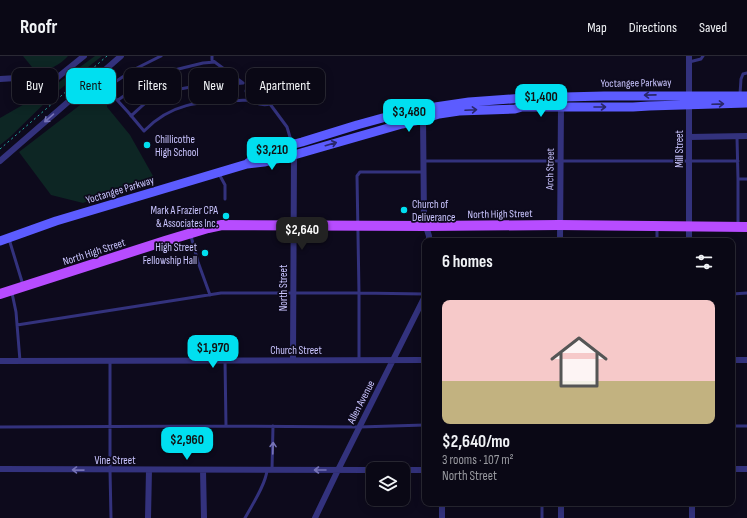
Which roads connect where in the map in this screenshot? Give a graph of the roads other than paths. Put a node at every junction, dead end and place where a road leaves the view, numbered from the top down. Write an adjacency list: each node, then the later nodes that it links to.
1 (84, 56): 10 (street)
2 (121, 56): 8 (street)
3 (161, 56): 11 (lane)
4 (212, 56): 7 (lane)
5 (703, 56): 6 (lane)
6 (689, 59): 13 (street, Mill Street)
7 (215, 62): 12 (lane); 16 (lane)
8 (107, 68)
9 (747, 73): 14 (lane)
10 (0, 79)
11 (116, 81)
12 (244, 83): 25 (lane)
13 (689, 95): 14 (street, Yoctangee Parkway); 15 (street, Yoctangee Parkway, one-way to 15); 22 (street, Mill Street)
14 (743, 96)
15 (561, 98): 23 (street, Yoctangee Parkway); 24 (street, Arch Street)
16 (118, 100): 25 (lane)
17 (246, 100): 25 (lane)
18 (66, 103): 33 (street, one-way to 33)
19 (747, 103): 22 (street, Yoctangee Parkway, one-way to 19)
20 (256, 104): 21 (lane)
21 (270, 104): 30 (lane)
22 (689, 105): 24 (street, Yoctangee Parkway, one-way to 22); 29 (street, Mill Street)
23 (423, 108): 26 (street); 30 (street, Yoctangee Parkway)
24 (561, 108): 26 (street, Yoctangee Parkway, one-way to 24); 32 (street, Arch Street)
25 (132, 116)
26 (423, 119): 31 (street, Yoctangee Parkway, one-way to 26); 34 (street)
27 (737, 136): 28 (street); 29 (street); 36 (lane)
28 (747, 136)
29 (689, 137): 35 (street, Mill Street)
30 (292, 144): 31 (street, North Street); 37 (street, Yoctangee Parkway)
31 (294, 155): 37 (street, Yoctangee Parkway); 43 (street, North Street)
32 (560, 160): 34 (lane); 35 (lane); 44 (street, Arch Street)
33 (0, 161)
34 (423, 161): 38 (street)
35 (689, 161): 36 (lane); 48 (street, Mill Street)
36 (738, 161): 40 (lane)
37 (247, 164): 39 (street, Yoctangee Parkway)
38 (423, 172): 45 (lane); 46 (street)
39 (218, 173): 42 (lane); 51 (street, Yoctangee Parkway)
40 (738, 179): 41 (lane); 49 (lane)
41 (747, 179)
42 (225, 199)
43 (292, 225): 45 (main road, North High Street); 50 (main road, North High Street); 62 (street, North Street)
44 (559, 225): 46 (main road, North High Street); 47 (main road, North High Street); 53 (street, Arch Street)
45 (358, 226): 46 (main road, North High Street); 59 (lane)
46 (426, 226): 52 (street)
47 (657, 226): 48 (main road, North High Street); 54 (lane)
48 (689, 227): 49 (main road, North High Street); 55 (street, Mill Street)
49 (742, 227)
50 (191, 234): 57 (main road, North High Street); 64 (lane)
51 (9, 238): 56 (street, Yoctangee Parkway); 57 (lane)
52 (428, 238)
53 (560, 238)
54 (657, 238)
55 (689, 238)
56 (0, 241)
57 (24, 287): 58 (main road, North High Street)
58 (11, 291): 61 (main road, North High Street); 67 (lane)
59 (359, 293): 62 (lane); 65 (lane); 71 (lane)
60 (747, 293): 63 (lane)
61 (0, 294)
62 (293, 294): 64 (lane); 70 (street, North Street)
63 (735, 294)
64 (210, 295): 67 (lane)
65 (422, 295)
66 (422, 301): 72 (street, Allen Avenue)
67 (17, 325): 77 (lane)
68 (110, 360): 69 (street, Church Street); 77 (street, Church Street); 79 (lane)
69 (225, 360): 70 (street, Church Street); 80 (lane)
70 (293, 360): 71 (street, Church Street)
71 (359, 360): 72 (street, Church Street)
72 (394, 360): 73 (street, Church Street); 85 (street, Allen Avenue)
73 (422, 360)
74 (735, 360): 75 (street)
75 (747, 360)
76 (0, 361): 77 (street, Church Street)
77 (20, 361)
78 (422, 425): 85 (lane)
79 (110, 426): 80 (lane); 84 (lane); 89 (lane)
80 (226, 426): 81 (lane)
81 (273, 426): 85 (lane); 92 (lane, one-way to 81)
82 (735, 426): 83 (lane)
83 (747, 426)
84 (0, 427)
85 (359, 427): 93 (street, Allen Avenue)
86 (0, 469): 89 (street, Vine Street, one-way to 86)
87 (735, 469): 88 (street)
88 (747, 469)
89 (110, 470): 90 (street, Vine Street); 101 (lane)
90 (149, 470): 91 (street, Vine Street); 102 (street)
91 (203, 470): 92 (street, Vine Street); 103 (street)
92 (269, 470): 93 (street, Vine Street, one-way to 92); 104 (lane)
93 (338, 470): 94 (street, Vine Street); 105 (street, Allen Avenue)
94 (366, 470)
95 (410, 470): 96 (street)
96 (422, 470)
97 (442, 506): 106 (street)
98 (542, 506): 107 (lane)
99 (561, 506): 108 (street)
100 (692, 506): 109 (street)
101 (111, 518)
102 (148, 518)
103 (204, 518)
104 (245, 518)
105 (315, 518)
106 (442, 518)
107 (542, 518)
108 (561, 518)
109 (692, 518)

